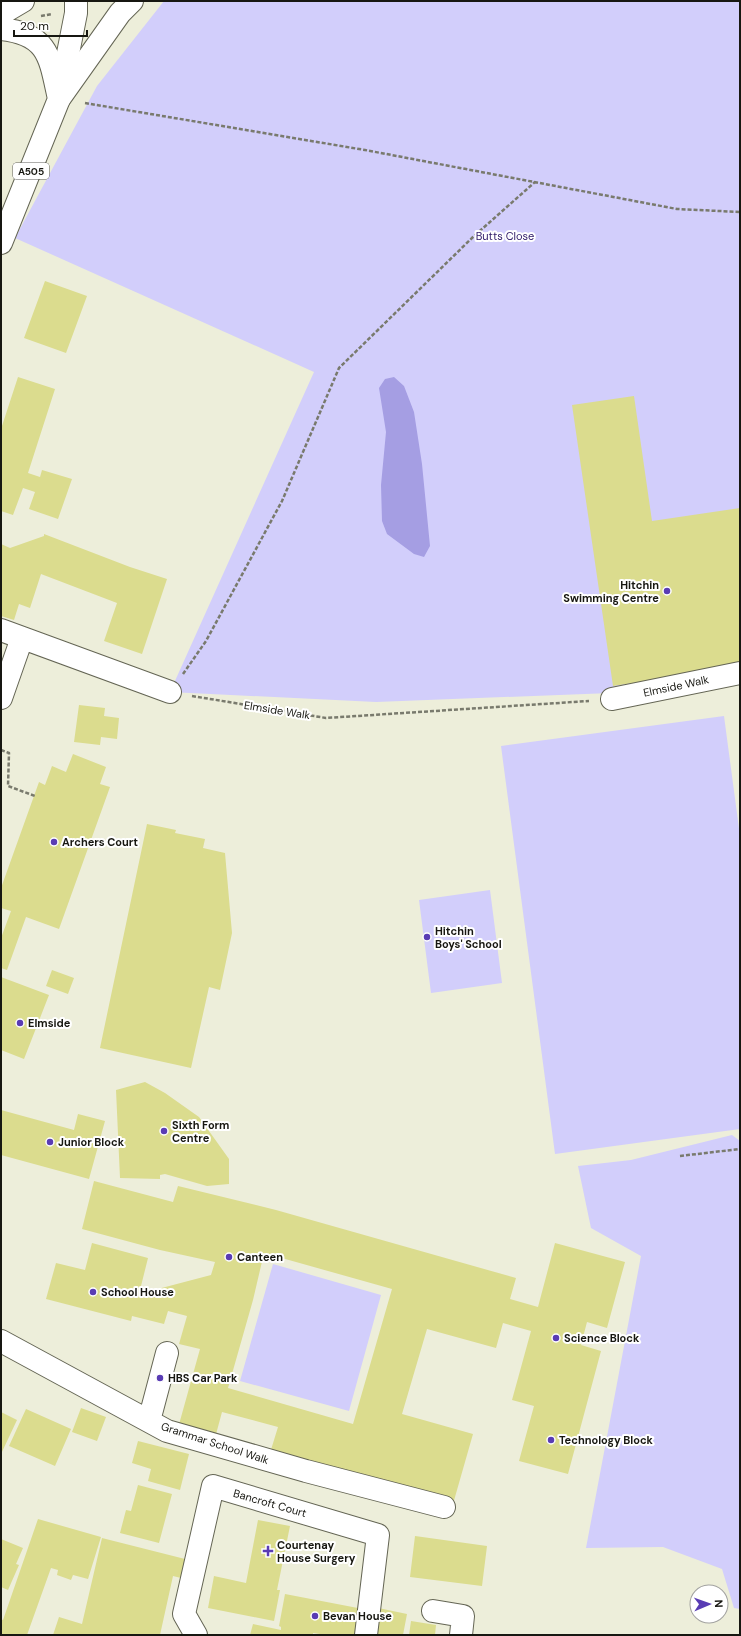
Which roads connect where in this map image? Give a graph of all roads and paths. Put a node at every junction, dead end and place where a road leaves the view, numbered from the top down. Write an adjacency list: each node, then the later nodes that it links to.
1 (23, 1): 4 (street)
2 (76, 1): 6 (street)
3 (132, 1): 6 (street, A505)
4 (1, 14)
5 (1, 29): 6 (street)
6 (59, 99): 7 (path); 9 (street, A505)
7 (535, 182): 8 (path); 13 (path)
8 (740, 212)
9 (1, 244)
10 (1, 630): 11 (street)
11 (22, 638): 13 (street); 14 (street)
12 (740, 673): 15 (street, Elmside Walk)
13 (170, 692): 16 (path, Elmside Walk)
14 (1, 698)
15 (612, 699)
16 (564, 702)
17 (1, 750): 18 (path)
18 (35, 796)
19 (740, 1149): 20 (path)
20 (680, 1156)
21 (1, 1341): 23 (street, Grammar School Walk)
22 (167, 1353): 23 (street)
23 (149, 1421): 24 (street, Grammar School Walk)
24 (444, 1507)
25 (433, 1611): 28 (street)
26 (196, 1635): 27 (street, Bancroft Court)
27 (366, 1635)
28 (460, 1635)

